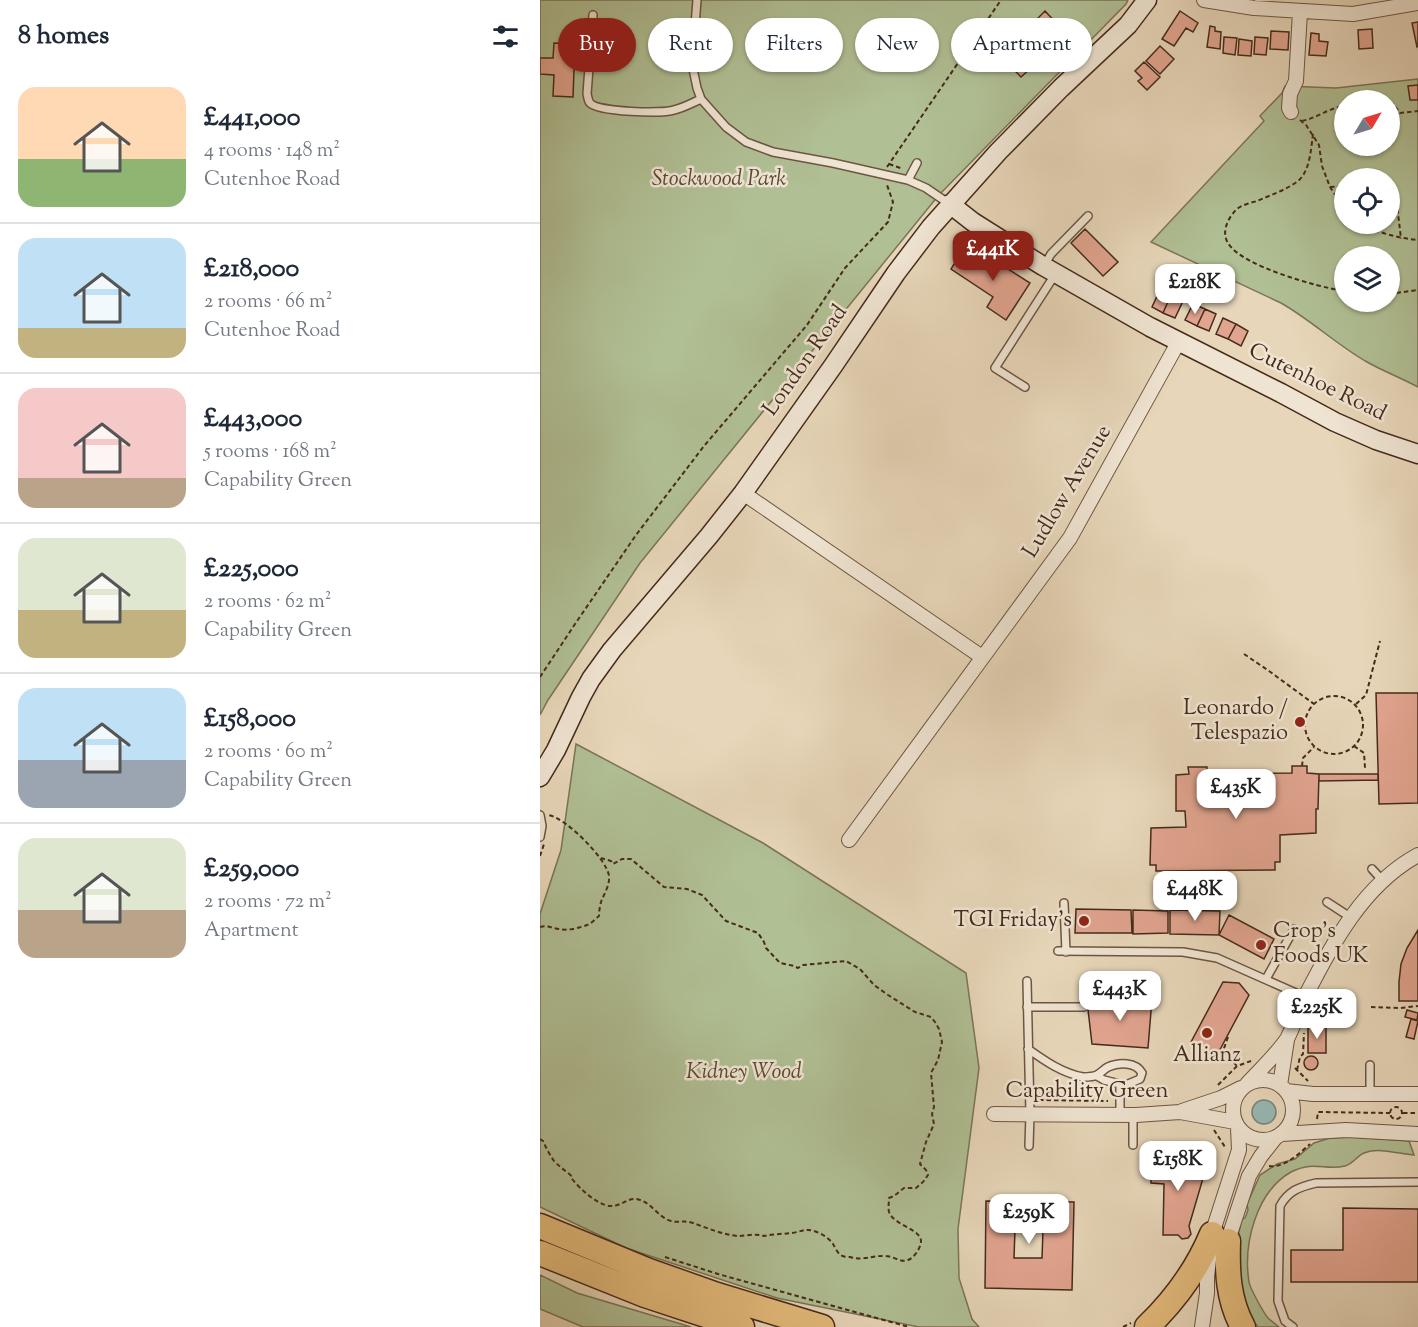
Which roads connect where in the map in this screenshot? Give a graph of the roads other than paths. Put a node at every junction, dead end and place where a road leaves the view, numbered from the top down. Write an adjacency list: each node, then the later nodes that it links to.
1 (697, 0): 7 (lane)
2 (1204, 0): 5 (street)
3 (1418, 3): 5 (street)
4 (1142, 4): 11 (street, London Road)
5 (1300, 12): 8 (street)
6 (593, 15): 7 (lane)
7 (701, 99): 10 (lane)
8 (1296, 117)
9 (917, 163): 10 (lane)
10 (908, 180): 11 (lane)
11 (950, 204): 13 (street, Cutenhoe Road); 17 (street, London Road)
12 (1088, 216): 13 (lane)
13 (1049, 270): 14 (street, Cutenhoe Road); 15 (lane)
14 (1179, 341): 16 (street, Cutenhoe Road); 18 (street, Ludlow Avenue)
15 (1024, 387)
16 (1418, 454)
17 (743, 493): 18 (street); 19 (street, London Road)
18 (982, 657): 22 (street, Ludlow Avenue)
19 (540, 777)
20 (543, 815): 21 (lane)
21 (540, 837)
22 (849, 840)
23 (1418, 855): 25 (street)
24 (1372, 868): 25 (lane)
25 (1383, 881): 28 (street)
26 (1327, 902): 28 (lane)
27 (1064, 903): 30 (lane)
28 (1350, 917): 32 (street)
29 (1294, 929): 30 (lane)
30 (1266, 979): 32 (lane)
31 (1027, 981): 33 (lane)
32 (1305, 997): 36 (street)
33 (1027, 1007): 34 (lane); 35 (lane)
34 (1084, 1007)
35 (1028, 1050): 38 (lane); 47 (lane)
36 (1277, 1062): 40 (street); 41 (street)
37 (1370, 1065): 42 (lane)
38 (1097, 1076): 39 (lane); 39 (lane)
39 (1120, 1084): 44 (lane)
40 (1244, 1086): 41 (street); 45 (street); 48 (street)
41 (1283, 1088): 42 (street); 50 (street)
42 (1370, 1094): 43 (street)
43 (1418, 1094)
44 (1124, 1110): 45 (street, Capability Green); 47 (street, Capability Green); 51 (lane)
45 (1180, 1112): 48 (street)
46 (994, 1114): 47 (street, Capability Green)
47 (1030, 1114): 52 (lane)
48 (1236, 1125): 50 (street); 55 (street)
49 (1418, 1134): 50 (street)
50 (1279, 1135): 55 (street)
51 (1133, 1145)
52 (1029, 1146)
53 (1418, 1182): 62 (lane)
54 (540, 1226): 58 (highway)
55 (1220, 1238): 59 (highway); 60 (street); 61 (highway)
56 (540, 1253): 57 (highway)
57 (742, 1327)
58 (822, 1327)
59 (1147, 1327)
60 (1202, 1327)
61 (1243, 1327)
62 (1293, 1327)

